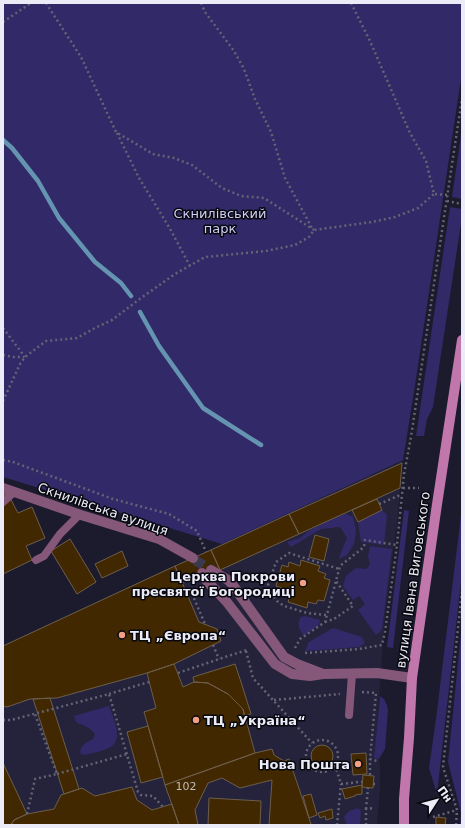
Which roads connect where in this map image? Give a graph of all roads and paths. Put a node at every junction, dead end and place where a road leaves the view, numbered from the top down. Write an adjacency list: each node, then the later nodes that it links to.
1 (31, 3): 5 (path)
2 (46, 3): 7 (path)
3 (201, 3): 12 (path)
4 (351, 3): 8 (path)
5 (3, 22)
6 (462, 98): 9 (path)
7 (116, 132): 12 (path); 13 (path)
8 (434, 194): 9 (path); 12 (path)
9 (448, 195): 10 (path)
10 (447, 201): 11 (path); 20 (path)
11 (462, 204)
12 (314, 230): 13 (path)
13 (190, 266): 17 (path)
14 (3, 328): 17 (path)
15 (462, 340): 50 (main road, вулиця Івана Виговського)
16 (3, 355): 17 (path)
17 (25, 357): 18 (path)
18 (3, 401)
19 (3, 460): 31 (path)
20 (404, 474): 21 (path); 23 (path)
21 (401, 475)
22 (3, 488): 25 (street, Скнилівська вулиця)
23 (403, 488): 24 (path); 26 (path)
24 (419, 488)
25 (14, 492): 27 (lane); 29 (street, Скнилівська вулиця)
26 (402, 496): 28 (path); 30 (path)
27 (3, 502)
28 (379, 504)
29 (81, 515): 32 (street, Скнилівська вулиця); 33 (lane)
30 (397, 546): 34 (path); 45 (path)
31 (206, 552)
32 (193, 558)
33 (36, 560)
34 (339, 569): 35 (path); 38 (path)
35 (336, 581): 38 (path); 39 (path)
36 (190, 589): 40 (path)
37 (462, 591): 72 (path)
38 (326, 615): 39 (path)
39 (324, 622): 45 (path)
40 (205, 624)
41 (213, 645): 46 (path)
42 (289, 647): 45 (path)
43 (250, 650): 44 (path)
44 (246, 651): 46 (path); 55 (path)
45 (294, 651)
46 (219, 659): 47 (path)
47 (178, 673)
48 (323, 674): 48 (street); 49 (street)
49 (352, 674): 50 (street); 57 (lane)
50 (412, 678): 79 (main road, вулиця Івана Виговського)
51 (149, 682): 53 (path)
52 (362, 692): 61 (path)
53 (109, 694): 56 (path); 60 (path)
54 (342, 694): 55 (path)
55 (273, 700): 59 (path)
56 (35, 714): 58 (path); 64 (path)
57 (349, 715)
58 (3, 720)
59 (312, 744): 63 (path); 63 (path)
60 (128, 754): 64 (path); 69 (path)
61 (370, 759): 62 (path); 65 (path)
62 (377, 761)
63 (335, 765): 67 (path)
64 (57, 774): 73 (path)
65 (370, 775)
66 (362, 782): 67 (path)
67 (341, 784): 77 (path)
68 (368, 788): 71 (path)
69 (163, 807)
70 (374, 808): 71 (path)
71 (366, 809): 78 (path)
72 (457, 810): 75 (path); 76 (path)
73 (27, 814)
74 (462, 816): 76 (path)
75 (433, 817)
76 (457, 818): 80 (path)
77 (337, 825)
78 (366, 825)
79 (404, 825)
80 (456, 825)

